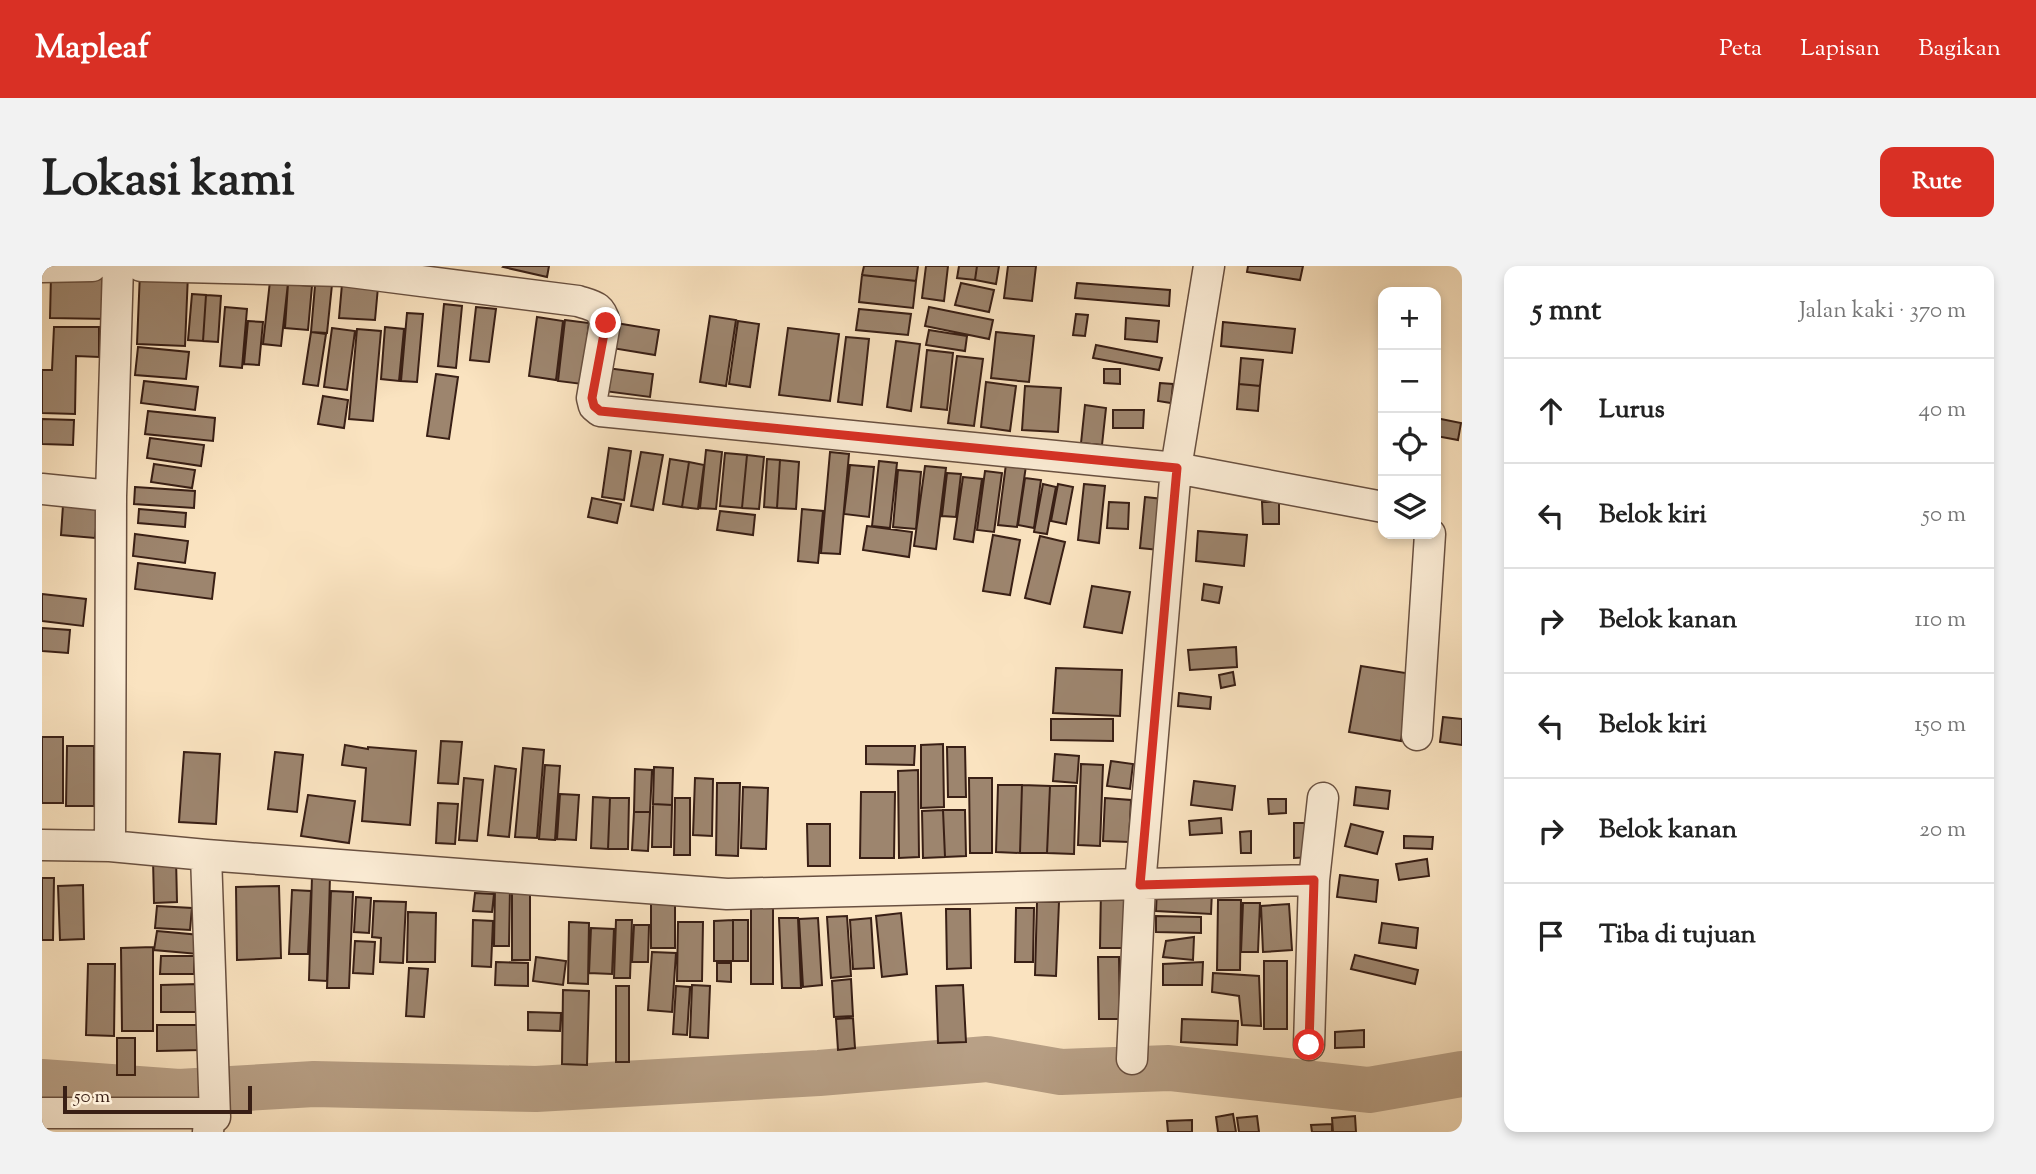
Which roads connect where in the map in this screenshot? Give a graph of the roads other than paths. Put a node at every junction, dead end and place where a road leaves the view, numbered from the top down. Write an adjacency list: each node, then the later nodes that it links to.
1 (92, 266): 5 (street)
2 (118, 266): 8 (street)
3 (141, 266): 6 (street)
4 (1209, 266): 6 (street)
5 (42, 267)
6 (1177, 468): 9 (street); 17 (street)
7 (42, 489): 8 (street)
8 (111, 496): 14 (street)
9 (1378, 506)
10 (1430, 539): 11 (street)
11 (1417, 735)
12 (1323, 798): 16 (street)
13 (42, 845): 14 (street)
14 (110, 846): 15 (street)
15 (206, 855): 17 (street); 20 (street)
16 (1314, 880): 17 (street); 18 (street)
17 (1140, 885): 19 (street)
18 (1309, 1045)
19 (1132, 1059)
20 (212, 1112): 21 (street)
21 (42, 1113)

